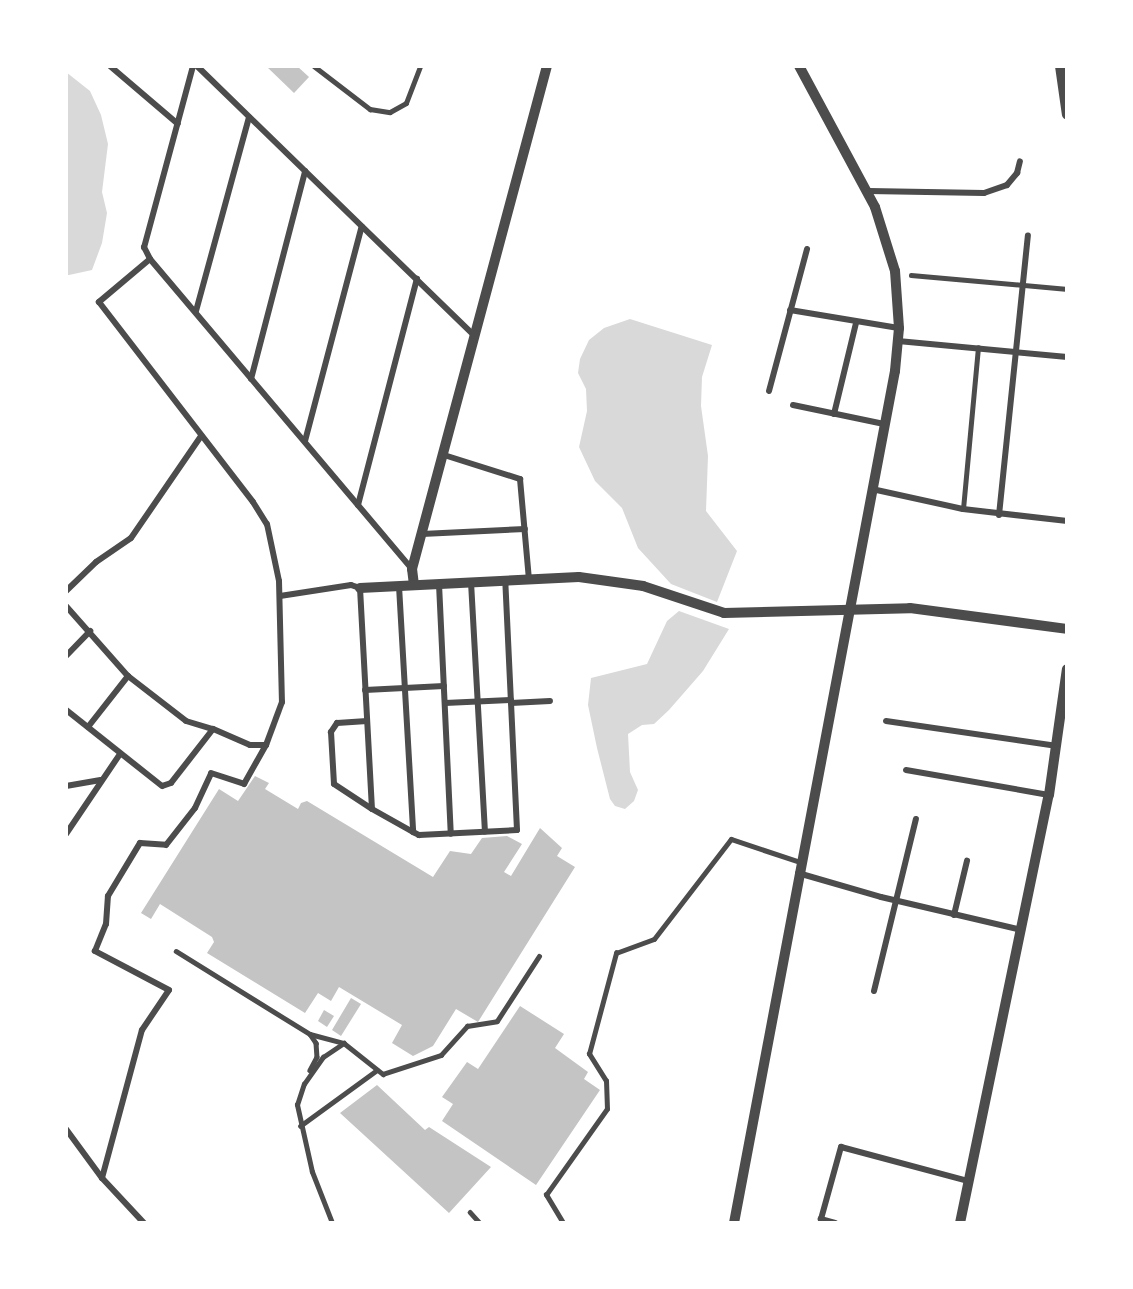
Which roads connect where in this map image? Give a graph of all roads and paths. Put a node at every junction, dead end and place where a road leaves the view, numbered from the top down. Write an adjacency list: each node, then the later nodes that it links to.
1 (110, 66): 10 (street)
2 (195, 66): 9 (street); 10 (street)
3 (314, 66): 4 (lane)
4 (420, 66)
5 (547, 66): 26 (street)
6 (799, 66): 13 (street)
7 (1060, 66): 8 (street)
8 (1067, 115)
9 (249, 117): 12 (street); 23 (street)
10 (178, 124): 17 (street)
11 (1020, 161): 13 (street)
12 (305, 171): 14 (street); 31 (street)
13 (869, 191): 25 (street)
14 (362, 226): 19 (street); 37 (street)
15 (1028, 236): 20 (street)
16 (807, 249): 22 (street)
17 (150, 259): 23 (street); 36 (street)
18 (911, 275): 20 (lane)
19 (417, 279): 26 (street); 40 (street)
20 (1022, 287): 21 (lane); 29 (street)
21 (1067, 289)
22 (790, 310): 24 (street); 32 (street)
23 (196, 311): 31 (street)
24 (856, 322): 25 (street); 34 (street)
25 (899, 328): 27 (street)
26 (476, 337): 38 (street)
27 (898, 341): 28 (street); 35 (street)
28 (978, 348): 29 (street); 41 (lane)
29 (1015, 352): 30 (street); 42 (street)
30 (1067, 357)
31 (251, 379): 37 (street)
32 (769, 391)
33 (793, 405): 34 (street)
34 (834, 414): 35 (street)
35 (885, 424): 39 (street)
36 (201, 436): 54 (street); 55 (street)
37 (305, 441): 40 (street)
38 (444, 455): 44 (street); 45 (street)
39 (872, 489): 41 (street); 57 (street)
40 (358, 505): 46 (street)
41 (963, 509): 42 (street)
42 (999, 515): 43 (street)
43 (1067, 521)
44 (525, 529): 45 (street); 47 (street)
45 (422, 534): 46 (street)
46 (412, 569): 51 (street)
47 (529, 579): 48 (street); 57 (street)
48 (504, 580): 49 (street); 68 (street)
49 (471, 582): 50 (street); 67 (street)
50 (439, 584): 51 (street); 63 (street)
51 (414, 585): 52 (street)
52 (399, 586): 53 (street); 64 (street)
53 (360, 588): 55 (street); 65 (street)
54 (66, 591)
55 (280, 596): 76 (street)
56 (66, 606): 59 (street)
57 (849, 610): 58 (street); 90 (street)
58 (1067, 629)
59 (90, 631): 60 (street); 62 (street)
60 (66, 656)
61 (1067, 669): 70 (street)
62 (128, 676): 74 (street); 75 (street)
63 (444, 686): 64 (street); 69 (street)
64 (405, 688): 65 (street); 85 (street)
65 (365, 690): 72 (street)
66 (550, 701): 68 (street)
67 (477, 702): 68 (street); 69 (street); 86 (street)
68 (511, 702): 86 (street)
69 (446, 703): 88 (street)
70 (1065, 704): 77 (street)
71 (66, 710): 74 (street)
72 (367, 721): 83 (street); 83 (street)
73 (886, 721): 77 (street)
74 (88, 727): 78 (street)
75 (213, 729): 76 (street); 78 (street)
76 (266, 745): 103 (street)
77 (1057, 746): 82 (street)
78 (120, 754): 80 (street)
79 (906, 770): 82 (street)
80 (100, 780): 81 (street); 87 (street)
81 (66, 786)
82 (1049, 795): 93 (street)
83 (372, 809): 85 (street)
84 (916, 819): 91 (street)
85 (413, 832): 88 (street)
86 (485, 832): 88 (street)
87 (66, 834)
88 (451, 834)
89 (967, 861): 92 (street)
90 (799, 868): 91 (street); 109 (lane); 110 (street)
91 (898, 900): 92 (street); 96 (street)
92 (954, 915): 93 (street)
93 (1022, 930): 104 (street)
94 (176, 951): 97 (lane)
95 (539, 956): 99 (lane)
96 (874, 991)
97 (310, 1034): 98 (lane); 100 (lane)
98 (344, 1043): 99 (lane); 100 (lane)
99 (377, 1070): 101 (lane)
100 (304, 1084): 101 (lane)
101 (300, 1126): 107 (lane)
102 (66, 1129): 103 (street)
103 (102, 1178): 106 (street)
104 (968, 1181): 111 (street); 112 (street)
105 (470, 1212): 108 (lane)
106 (144, 1223)
107 (332, 1223)
108 (480, 1223)
109 (563, 1223)
110 (734, 1223)
111 (836, 1223)
112 (960, 1223)

